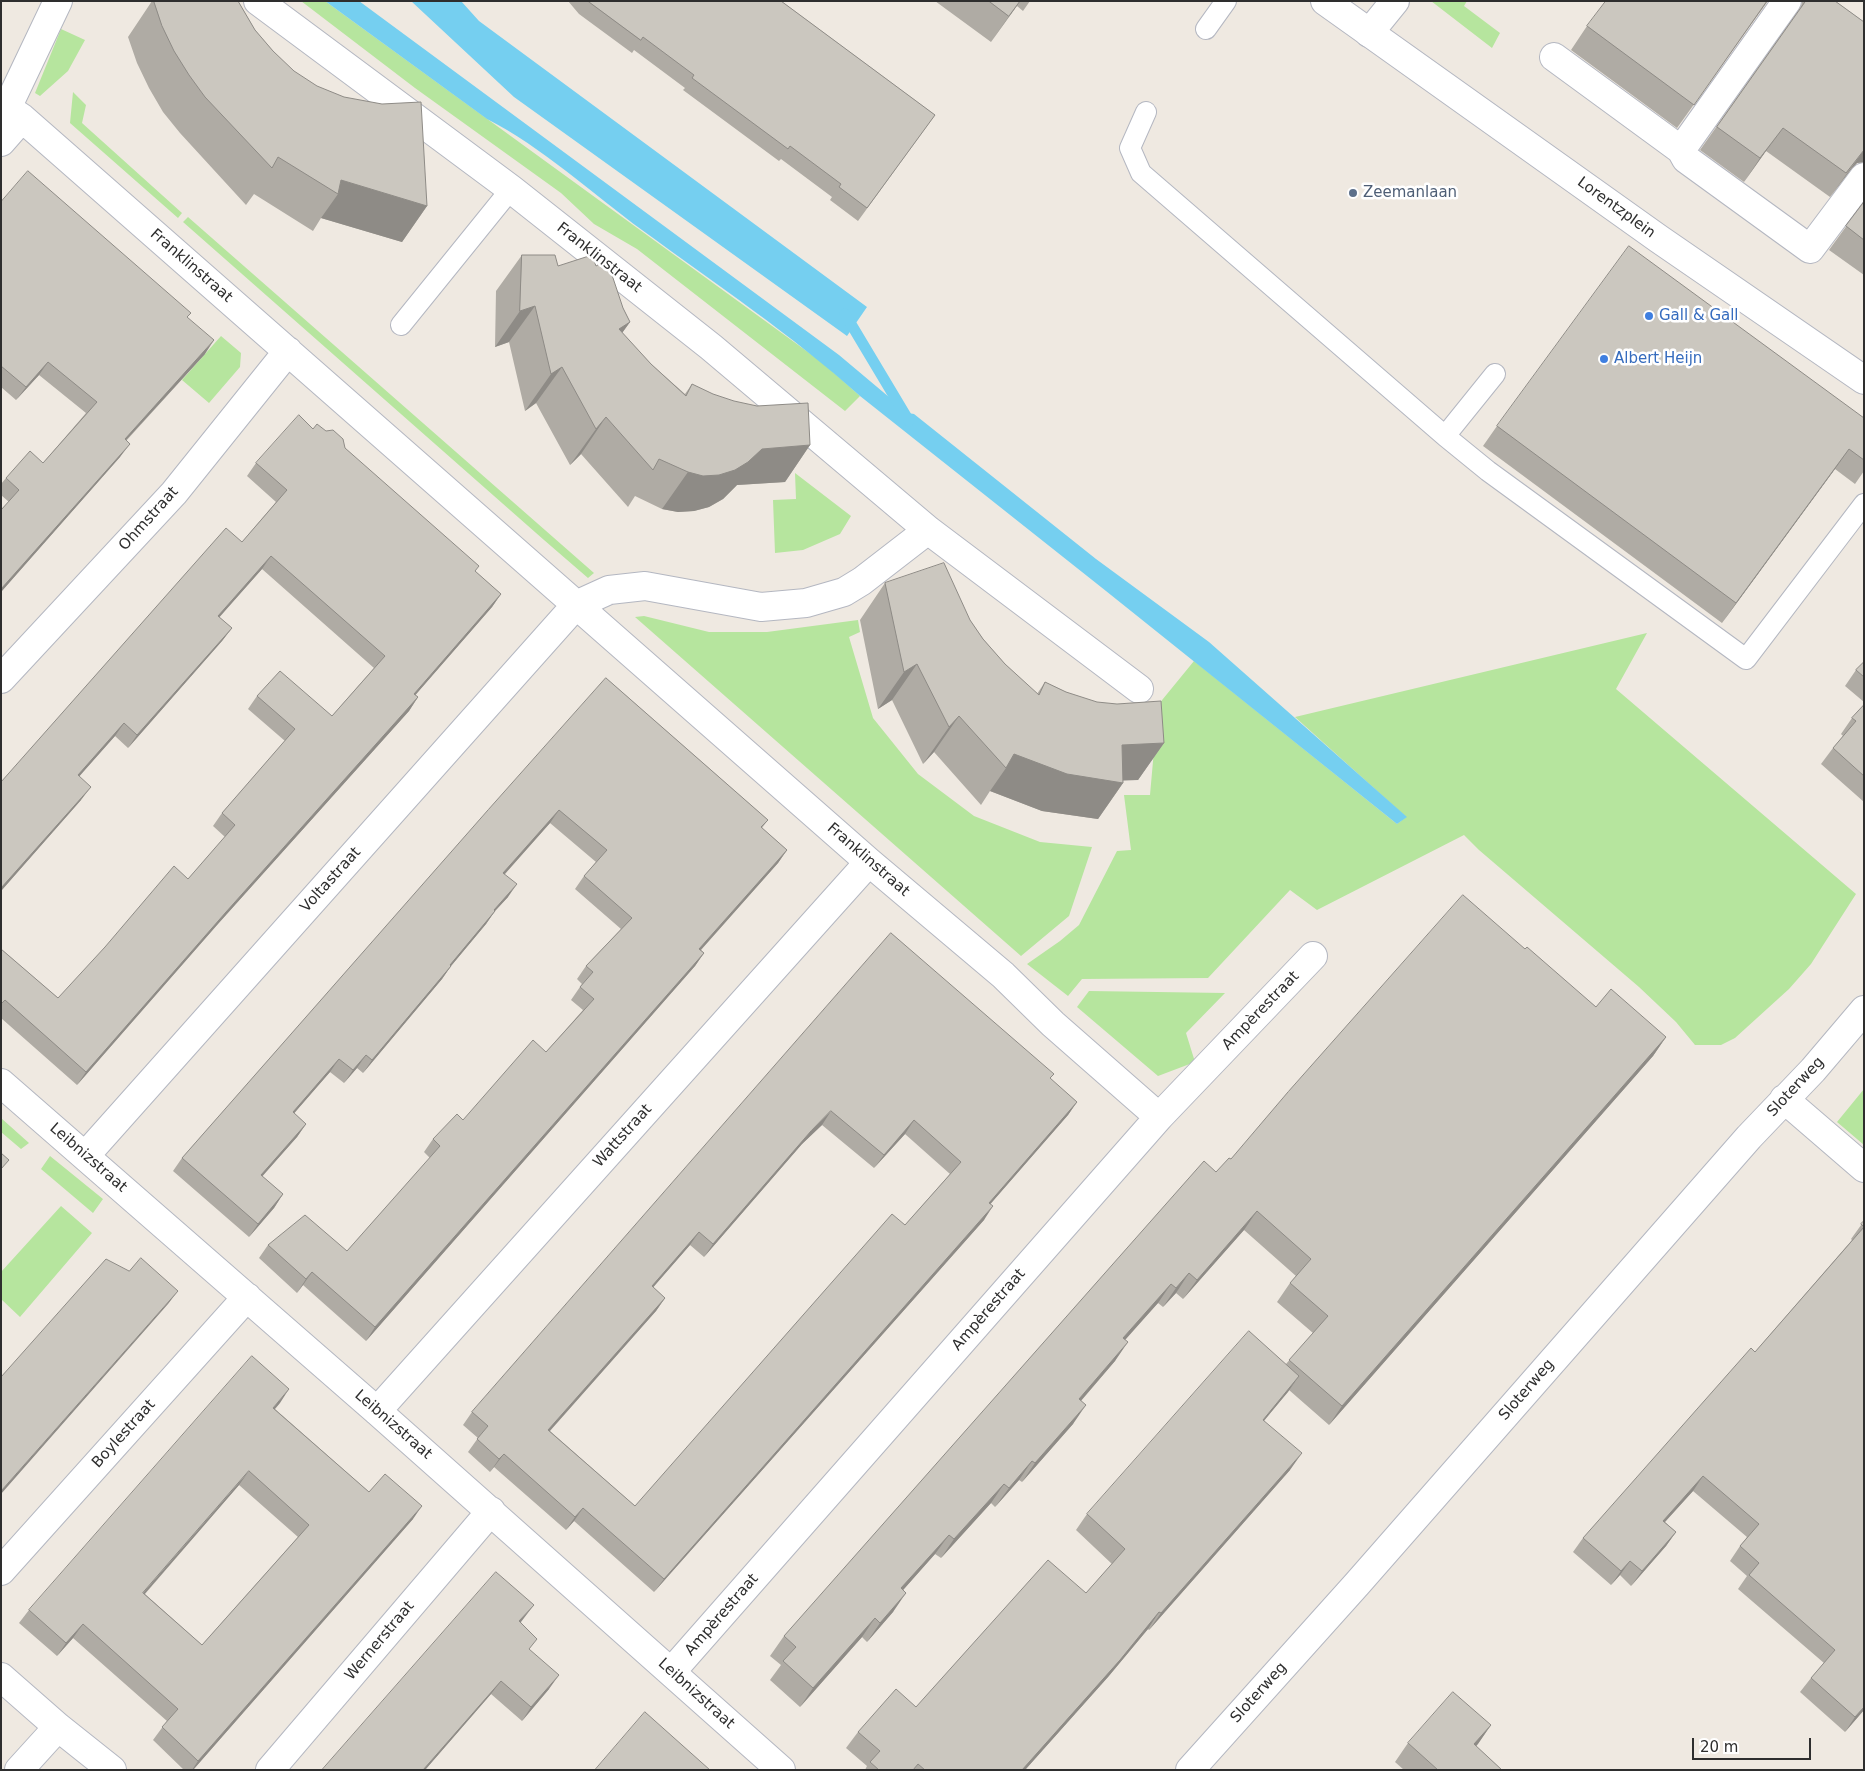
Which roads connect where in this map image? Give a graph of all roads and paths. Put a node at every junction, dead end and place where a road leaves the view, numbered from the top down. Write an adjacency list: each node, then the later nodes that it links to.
1 (58, 1): 10 (street)
2 (258, 1): 15 (street, Franklinstraat)
3 (1226, 1): 7 (lane)
4 (1325, 1): 8 (street)
5 (1395, 1): 8 (street)
6 (1787, 1): 13 (street)
7 (1206, 29)
8 (1370, 33): 19 (street, Lorentzplein)
9 (1554, 57): 13 (street)
10 (10, 110): 12 (street); 17 (street, Franklinstraat)
11 (1146, 112): 20 (lane)
12 (1, 142)
13 (1683, 154): 14 (street)
14 (1864, 177)
15 (511, 189): 16 (lane); 22 (street, Franklinstraat)
16 (401, 325)
17 (288, 351): 23 (street, Franklinstraat); 24 (street, Ohmstraat)
18 (1495, 374): 20 (lane)
19 (1864, 380)
20 (1445, 436): 21 (lane)
21 (1864, 504)
22 (928, 530): 23 (street); 25 (street, Franklinstraat)
23 (576, 605): 26 (street, Franklinstraat); 32 (street, Voltastraat)
24 (1, 679)
25 (1139, 689)
26 (869, 862): 31 (street, Franklinstraat); 35 (street, Wattstraat)
27 (1314, 956): 31 (street, Ampèrestraat)
28 (1864, 1010): 30 (street, Sloterweg)
29 (1, 1084): 32 (street, Leibnizstraat)
30 (1784, 1099): 33 (street); 45 (street, Sloterweg)
31 (1159, 1117): 38 (street, Ampèrestraat)
32 (85, 1156): 34 (street, Leibnizstraat)
33 (1864, 1168)
34 (247, 1297): 35 (street, Leibnizstraat); 37 (street, Boylestraat)
35 (377, 1411): 36 (street, Leibnizstraat)
36 (490, 1512): 38 (street, Leibnizstraat); 43 (street, Wernerstraat)
37 (1, 1571)
38 (672, 1671): 44 (street, Leibnizstraat)
39 (1, 1677): 40 (street)
40 (58, 1727): 41 (street); 42 (street)
41 (19, 1770)
42 (112, 1770)
43 (270, 1770)
44 (781, 1770)
45 (1190, 1770)

